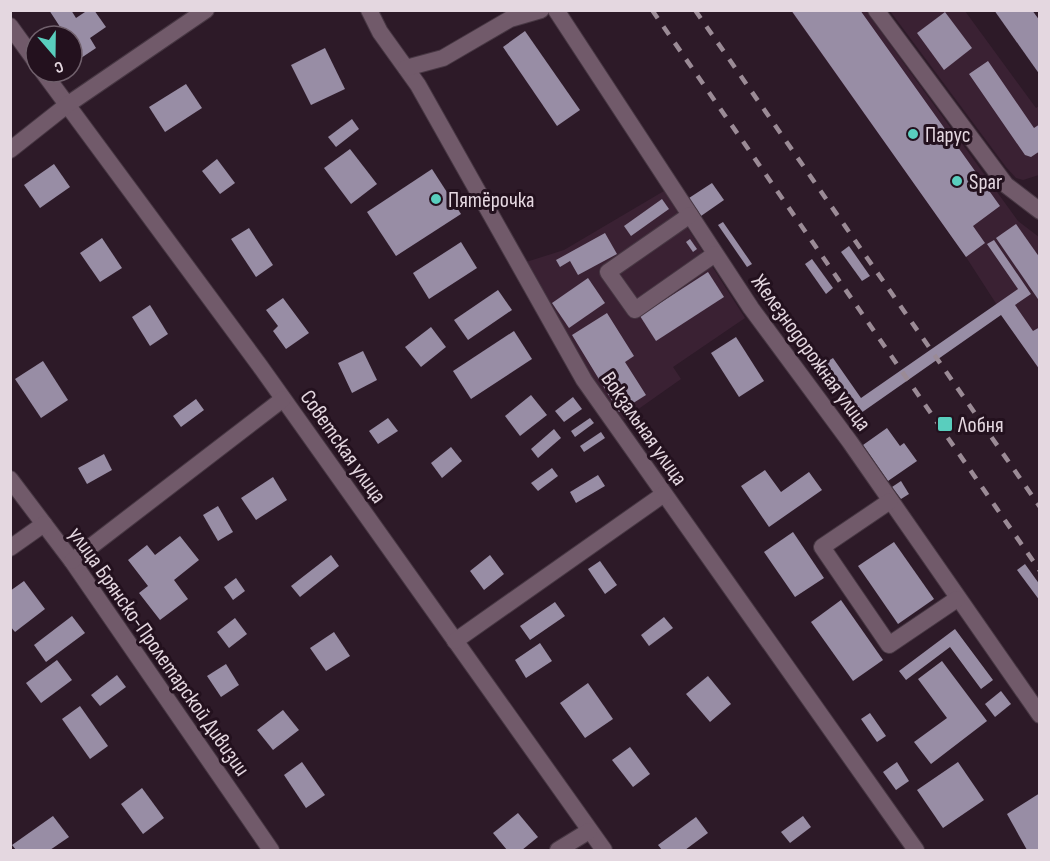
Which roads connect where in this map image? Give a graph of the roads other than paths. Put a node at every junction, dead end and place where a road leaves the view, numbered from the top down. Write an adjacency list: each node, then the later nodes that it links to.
1 (206, 10): 10 (street)
2 (369, 10): 8 (street, Вокзальная улица)
3 (541, 10): 8 (street)
4 (556, 10): 13 (street, Железнодорожная улица)
5 (876, 10): 12 (street)
6 (10, 26): 7 (street)
7 (24, 45)
8 (406, 68): 17 (street, Вокзальная улица)
9 (52, 84): 10 (street, Советская улица)
10 (67, 105): 11 (street); 15 (street, Советская улица)
11 (10, 150)
12 (1037, 206)
13 (690, 215): 14 (street, Железнодорожная улица); 14 (street)
14 (715, 254): 18 (street, Железнодорожная улица)
15 (283, 399): 21 (street); 23 (street, Советская улица)
16 (10, 478): 19 (street, улица Брянско-Пролетарской Дивизии)
17 (664, 494): 23 (street); 29 (street, Вокзальная улица)
18 (890, 501): 22 (street, Железнодорожная улица); 22 (street)
19 (44, 524): 20 (street); 21 (street, улица Брянско-Пролетарской Дивизии)
20 (10, 548)
21 (72, 561): 26 (street, улица Брянско-Пролетарской Дивизии)
22 (957, 598): 24 (street, Железнодорожная улица)
23 (454, 641): 25 (street, Советская улица)
24 (1040, 715)
25 (589, 831): 27 (street); 28 (street, Советская улица)
26 (271, 850)
27 (558, 850)
28 (604, 850)
29 (916, 850)

